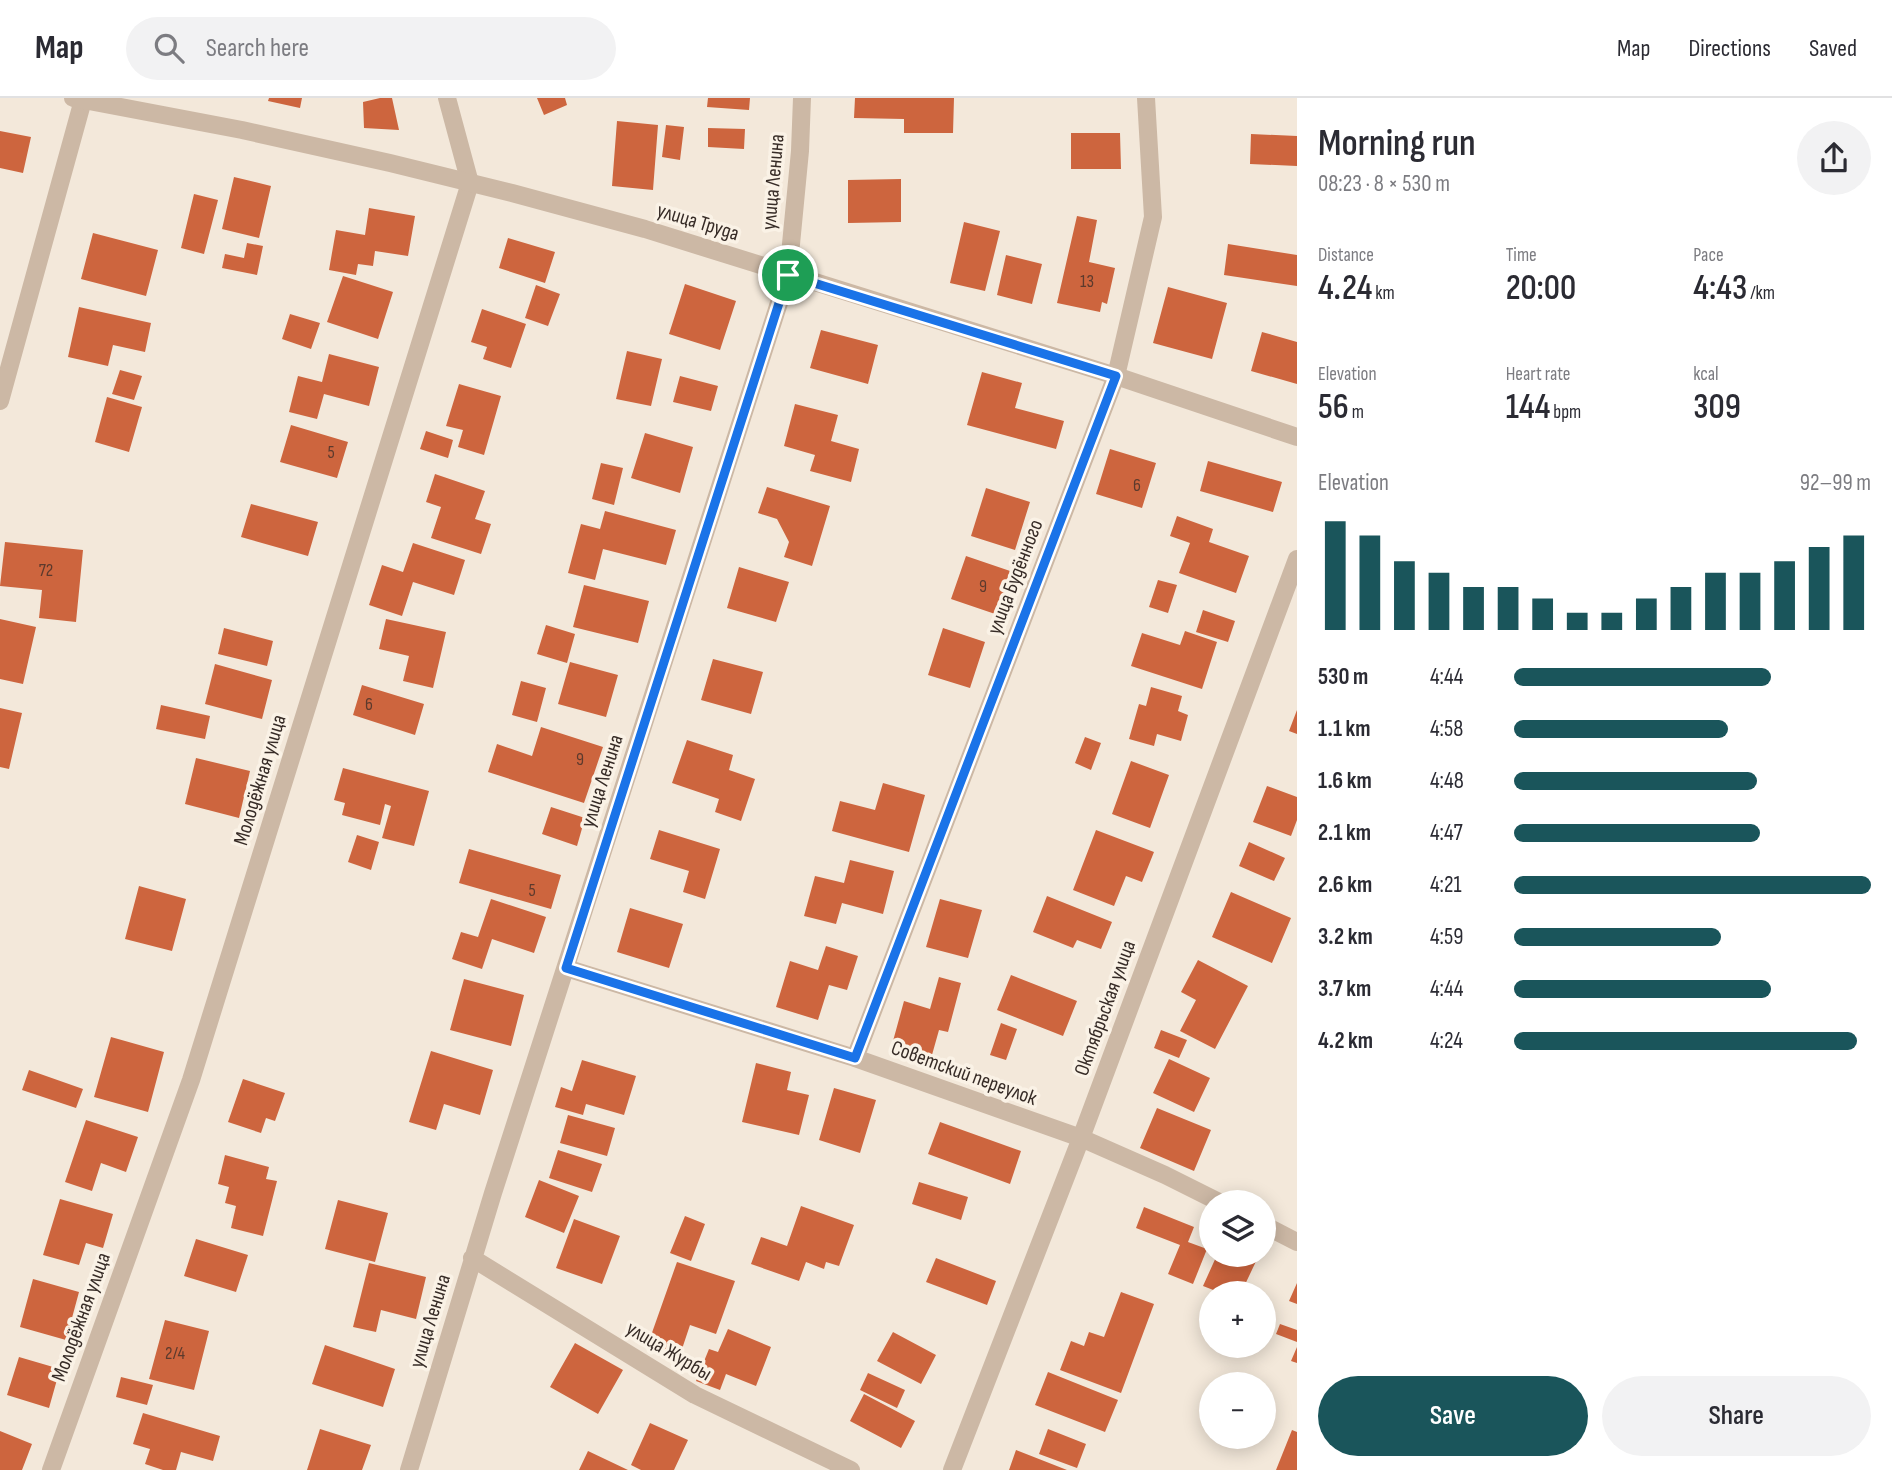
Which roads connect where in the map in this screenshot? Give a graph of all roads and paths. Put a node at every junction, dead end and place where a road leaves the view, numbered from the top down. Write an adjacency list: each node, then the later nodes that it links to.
1 (447, 98): 5 (street)
2 (802, 98): 6 (street, улица Ленина)
3 (1146, 98): 7 (street, улица Будённого)
4 (78, 99): 5 (street, улица Труда); 8 (street)
5 (470, 183): 6 (street, улица Труда); 18 (street, Молодёжная улица)
6 (788, 275): 7 (street, улица Труда); 11 (street, улица Ленина)
7 (1116, 376): 9 (street, улица Труда); 12 (street, улица Будённого)
8 (0, 401)
9 (1297, 437)
10 (1297, 559): 13 (street, Октябрьская улица)
11 (566, 968): 12 (street, Советский переулок); 17 (street, улица Ленина)
12 (855, 1058): 13 (street, Советский переулок)
13 (1081, 1138): 14 (street, Советский переулок); 21 (street, Октябрьская улица)
14 (1199, 1192)
15 (1276, 1231): 16 (street)
16 (1297, 1242)
17 (472, 1258): 19 (street, улица Ленина); 20 (street, улица Журбы)
18 (51, 1470)
19 (409, 1470)
20 (851, 1470)
21 (952, 1470)

